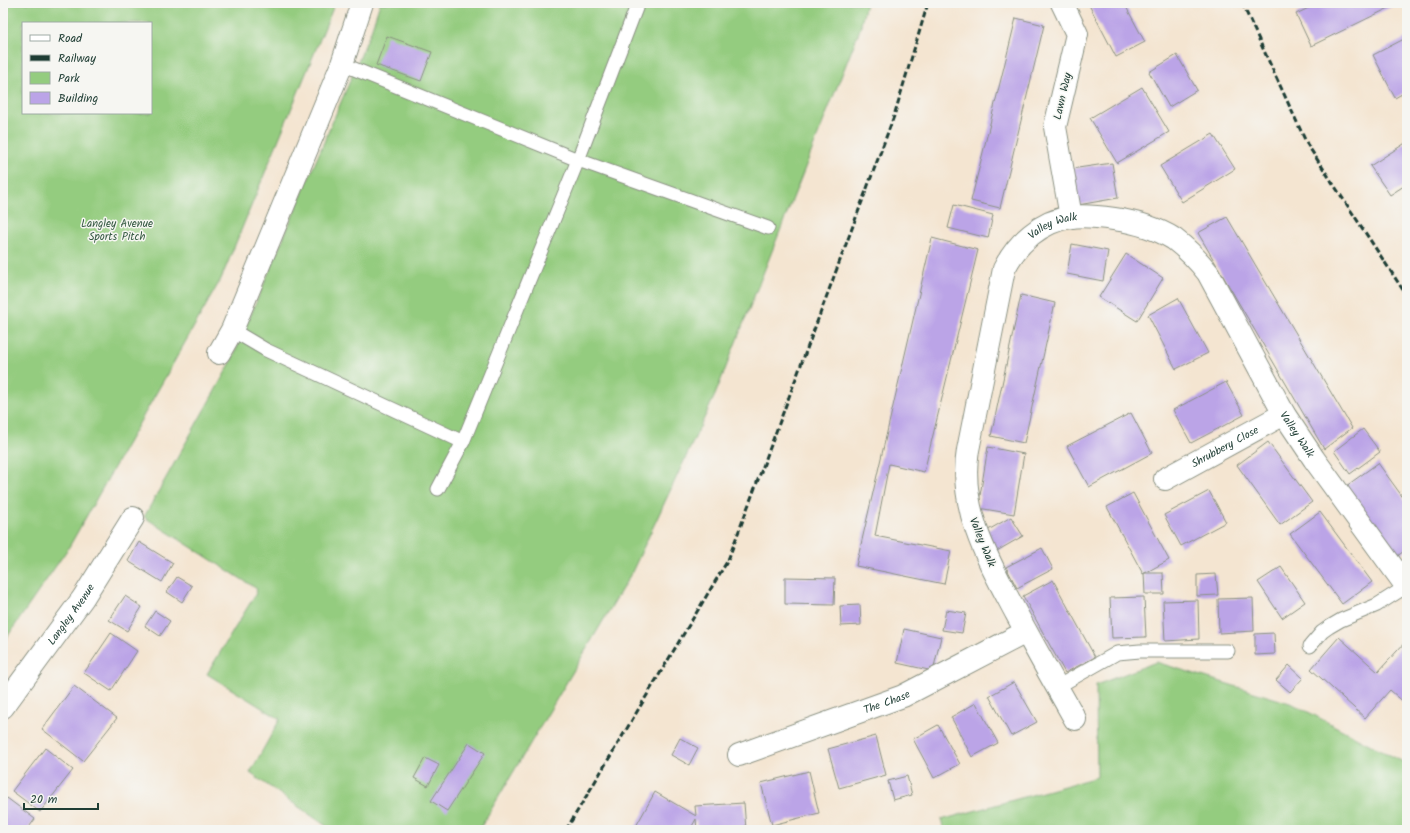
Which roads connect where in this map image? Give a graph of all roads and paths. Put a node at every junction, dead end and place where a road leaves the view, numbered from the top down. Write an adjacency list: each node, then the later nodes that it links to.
1 (362, 3): 4 (street)
2 (638, 3): 5 (lane)
3 (1062, 3): 6 (street, Lawn Way)
4 (342, 64): 5 (lane); 8 (street)
5 (578, 160): 7 (lane); 11 (lane)
6 (1071, 217): 10 (street, Valley Walk); 16 (street, Valley Walk)
7 (768, 228)
8 (232, 330): 9 (street); 11 (lane)
9 (219, 352)
10 (1284, 414): 12 (street, Shrubbery Close); 15 (street, Valley Walk)
11 (463, 442): 13 (lane)
12 (1165, 479)
13 (438, 489)
14 (133, 518): 20 (street, Langley Avenue)
15 (1407, 586): 17 (lane)
16 (1026, 632): 19 (street, Valley Walk); 22 (street, The Chase)
17 (1310, 646)
18 (1228, 652): 19 (lane)
19 (1057, 686): 21 (street, Valley Walk)
20 (4, 703)
21 (1075, 719)
22 (739, 755)

